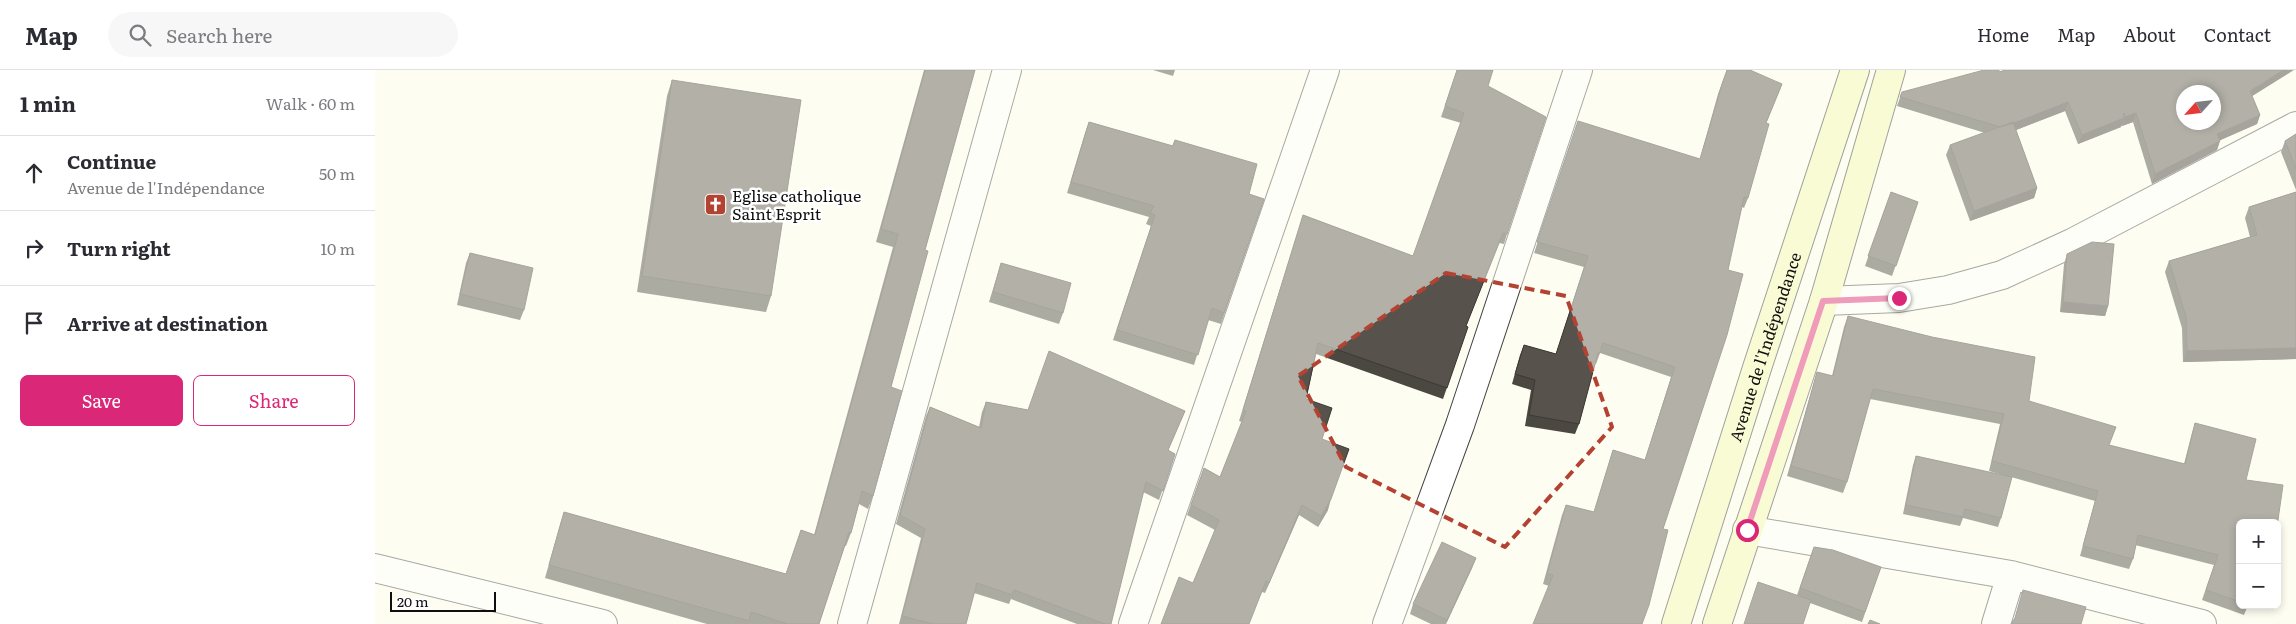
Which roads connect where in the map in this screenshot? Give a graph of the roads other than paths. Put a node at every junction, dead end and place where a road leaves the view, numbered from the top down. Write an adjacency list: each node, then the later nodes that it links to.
1 (1007, 70): 12 (street)
2 (1325, 70): 13 (street)
3 (1578, 70): 14 (street)
4 (1855, 70): 15 (street, Avenue de l'Indépendance)
5 (1891, 70): 7 (street)
6 (2296, 126): 7 (street)
7 (1823, 301): 8 (street)
8 (1747, 530): 10 (street); 16 (street)
9 (375, 568): 11 (street)
10 (2011, 575): 17 (street); 18 (street)
11 (595, 623)
12 (852, 624)
13 (1133, 624)
14 (1387, 624)
15 (1676, 624)
16 (1717, 624)
17 (1996, 624)
18 (2202, 624)

